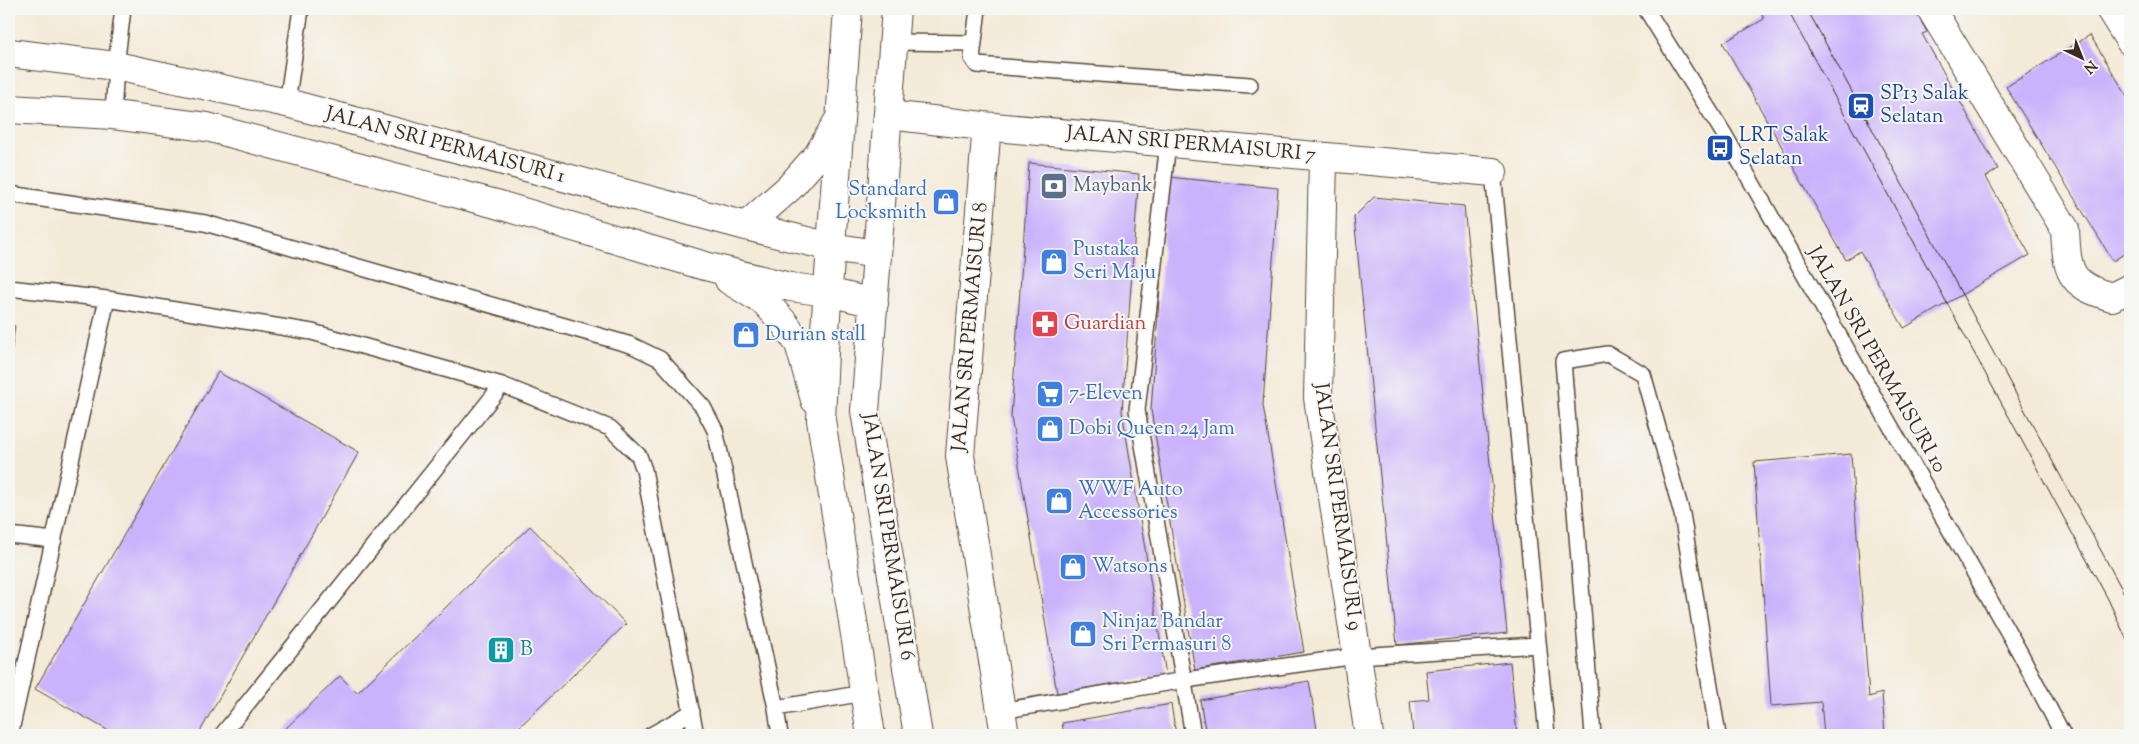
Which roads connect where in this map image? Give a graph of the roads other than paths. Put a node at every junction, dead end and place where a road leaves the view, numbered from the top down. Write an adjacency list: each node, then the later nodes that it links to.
1 (123, 9): 13 (lane)
2 (300, 9): 15 (lane)
3 (848, 9): 18 (street)
4 (896, 9): 10 (street, JALAN SRI PERMAISURI 6)
5 (978, 9): 11 (lane)
6 (1646, 9): 57 (lane, JALAN SRI PERMAISURI 10)
7 (1931, 9): 30 (street)
8 (2110, 9): 9 (street)
9 (2130, 41)
10 (894, 42): 11 (lane); 19 (street, JALAN SRI PERMAISURI 6)
11 (974, 43): 14 (lane)
12 (9, 53): 13 (street, JALAN SRI PERMAISURI 1)
13 (116, 66): 15 (street, JALAN SRI PERMAISURI 1); 17 (lane)
14 (1250, 85)
15 (286, 104): 25 (street, JALAN SRI PERMAISURI 1)
16 (9, 109): 17 (street)
17 (113, 115): 28 (street)
18 (842, 115): 25 (street); 26 (street)
19 (889, 115): 20 (street, JALAN SRI PERMAISURI 7); 27 (street, JALAN SRI PERMAISURI 6)
20 (983, 126): 21 (street, JALAN SRI PERMAISURI 7); 44 (street, JALAN SRI PERMAISURI 8)
21 (1168, 142): 22 (street, JALAN SRI PERMAISURI 7); 40 (lane)
22 (1322, 157): 23 (street, JALAN SRI PERMAISURI 7); 39 (street, JALAN SRI PERMAISURI 9)
23 (1494, 172): 38 (lane)
24 (9, 194): 42 (lane)
25 (746, 226): 26 (street, JALAN SRI PERMAISURI 1)
26 (831, 247): 27 (street, JALAN SRI PERMAISURI 1); 31 (street)
27 (877, 254): 33 (street, JALAN SRI PERMAISURI 6)
28 (705, 266): 31 (street); 35 (street)
29 (9, 288): 32 (lane)
30 (2130, 288)
31 (828, 292): 33 (street); 35 (street)
32 (106, 299): 34 (lane); 37 (lane)
33 (874, 303): 51 (street, JALAN SRI PERMAISURI 6)
34 (502, 385): 43 (lane); 46 (lane)
35 (821, 420): 41 (street)
36 (9, 534): 37 (lane)
37 (54, 540): 45 (lane)
38 (1538, 645): 39 (lane); 54 (lane)
39 (1357, 656): 40 (lane); 53 (street, JALAN SRI PERMAISURI 9)
40 (1184, 680): 44 (lane); 52 (lane)
41 (864, 693): 42 (lane); 50 (street)
42 (776, 708): 49 (lane)
43 (692, 712): 47 (lane); 48 (lane)
44 (1003, 723)
45 (10, 735)
46 (222, 735)
47 (651, 735)
48 (696, 735)
49 (780, 735)
50 (871, 735)
51 (918, 735)
52 (1193, 735)
53 (1369, 735)
54 (1547, 735)
55 (1593, 735): 56 (lane)
56 (1718, 735)
57 (2063, 735)

